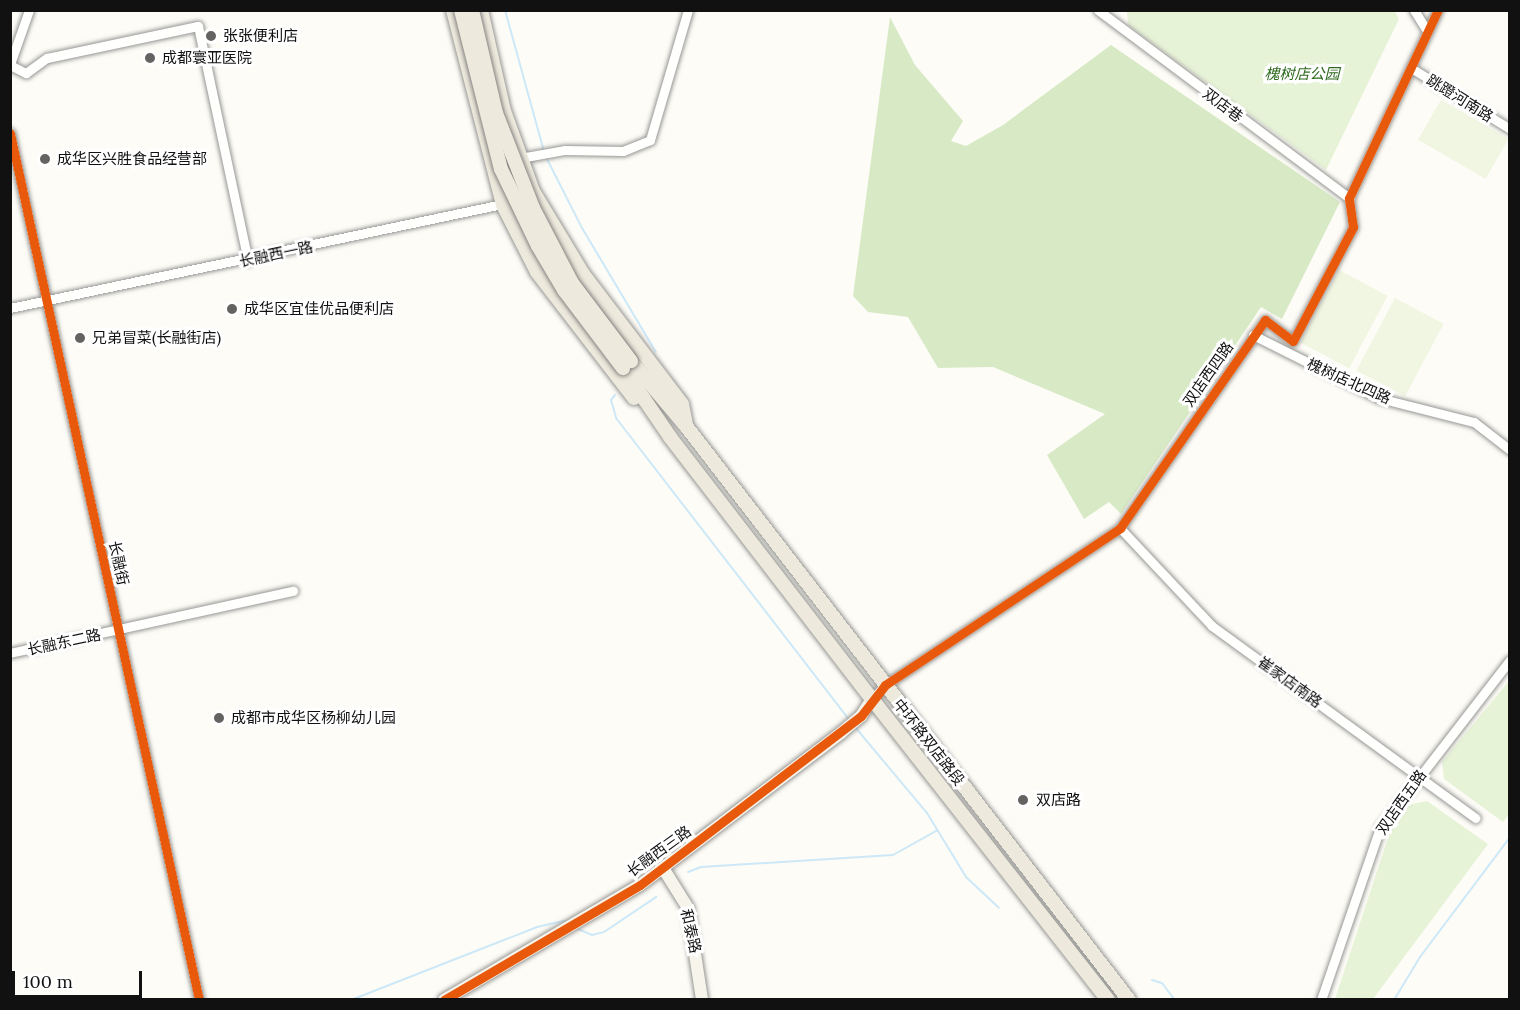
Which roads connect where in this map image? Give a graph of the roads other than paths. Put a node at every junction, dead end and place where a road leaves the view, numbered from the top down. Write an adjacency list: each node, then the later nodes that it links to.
1 (29, 10): 11 (street)
2 (453, 10): 18 (main road)
3 (461, 10): 23 (main road, bridge)
4 (472, 10): 23 (main road, bridge)
5 (480, 10): 15 (main road)
6 (688, 10): 15 (street)
7 (1414, 10): 10 (street)
8 (1438, 10): 10 (street)
9 (1103, 12): 17 (street, 双店巷)
10 (1427, 32): 12 (street)
11 (10, 64): 19 (street)
12 (1411, 68): 13 (street, 跳蹬河南路); 17 (street)
13 (1509, 129)
14 (10, 132): 20 (street, 长融街)
15 (520, 158): 16 (main road)
16 (533, 191): 18 (street, 长融西一路); 24 (main road)
17 (1349, 198): 22 (street, 双店西四路)
18 (503, 205): 19 (street, 长融西一路); 25 (main road)
19 (248, 261): 20 (street, 长融西一路)
20 (50, 302): 21 (street, 长融西一路); 29 (street, 长融街)
21 (10, 308)
22 (1253, 335): 26 (street, 槐树店北四路); 27 (street, 双店西四路)
23 (627, 365): 24 (main road, 中环路双店路段); 25 (main road)
24 (686, 426): 32 (main road, 中环路双店路段)
25 (670, 437): 33 (main road, 中环路双店路段)
26 (1509, 450)
27 (1120, 528): 32 (street, 双店西四路); 34 (street, 崔家店南路)
28 (293, 591): 29 (street, 长融东二路)
29 (118, 631): 30 (street, 长融东二路); 37 (street, 长融街)
30 (10, 653)
31 (1509, 660): 34 (street, 双店西五路)
32 (885, 685): 33 (street, 双店西四路); 41 (main road, 中环路双店路段)
33 (872, 699): 36 (street, 长融西三路); 40 (main road, 中环路双店路段)
34 (1418, 776): 35 (street, 崔家店南路); 42 (street, 双店西五路)
35 (1475, 818)
36 (663, 867): 38 (street, 长融西三路); 39 (street, 和泰路)
37 (199, 999)
38 (444, 999)
39 (702, 999)
40 (1108, 999)
41 (1129, 999)
42 (1321, 999)

